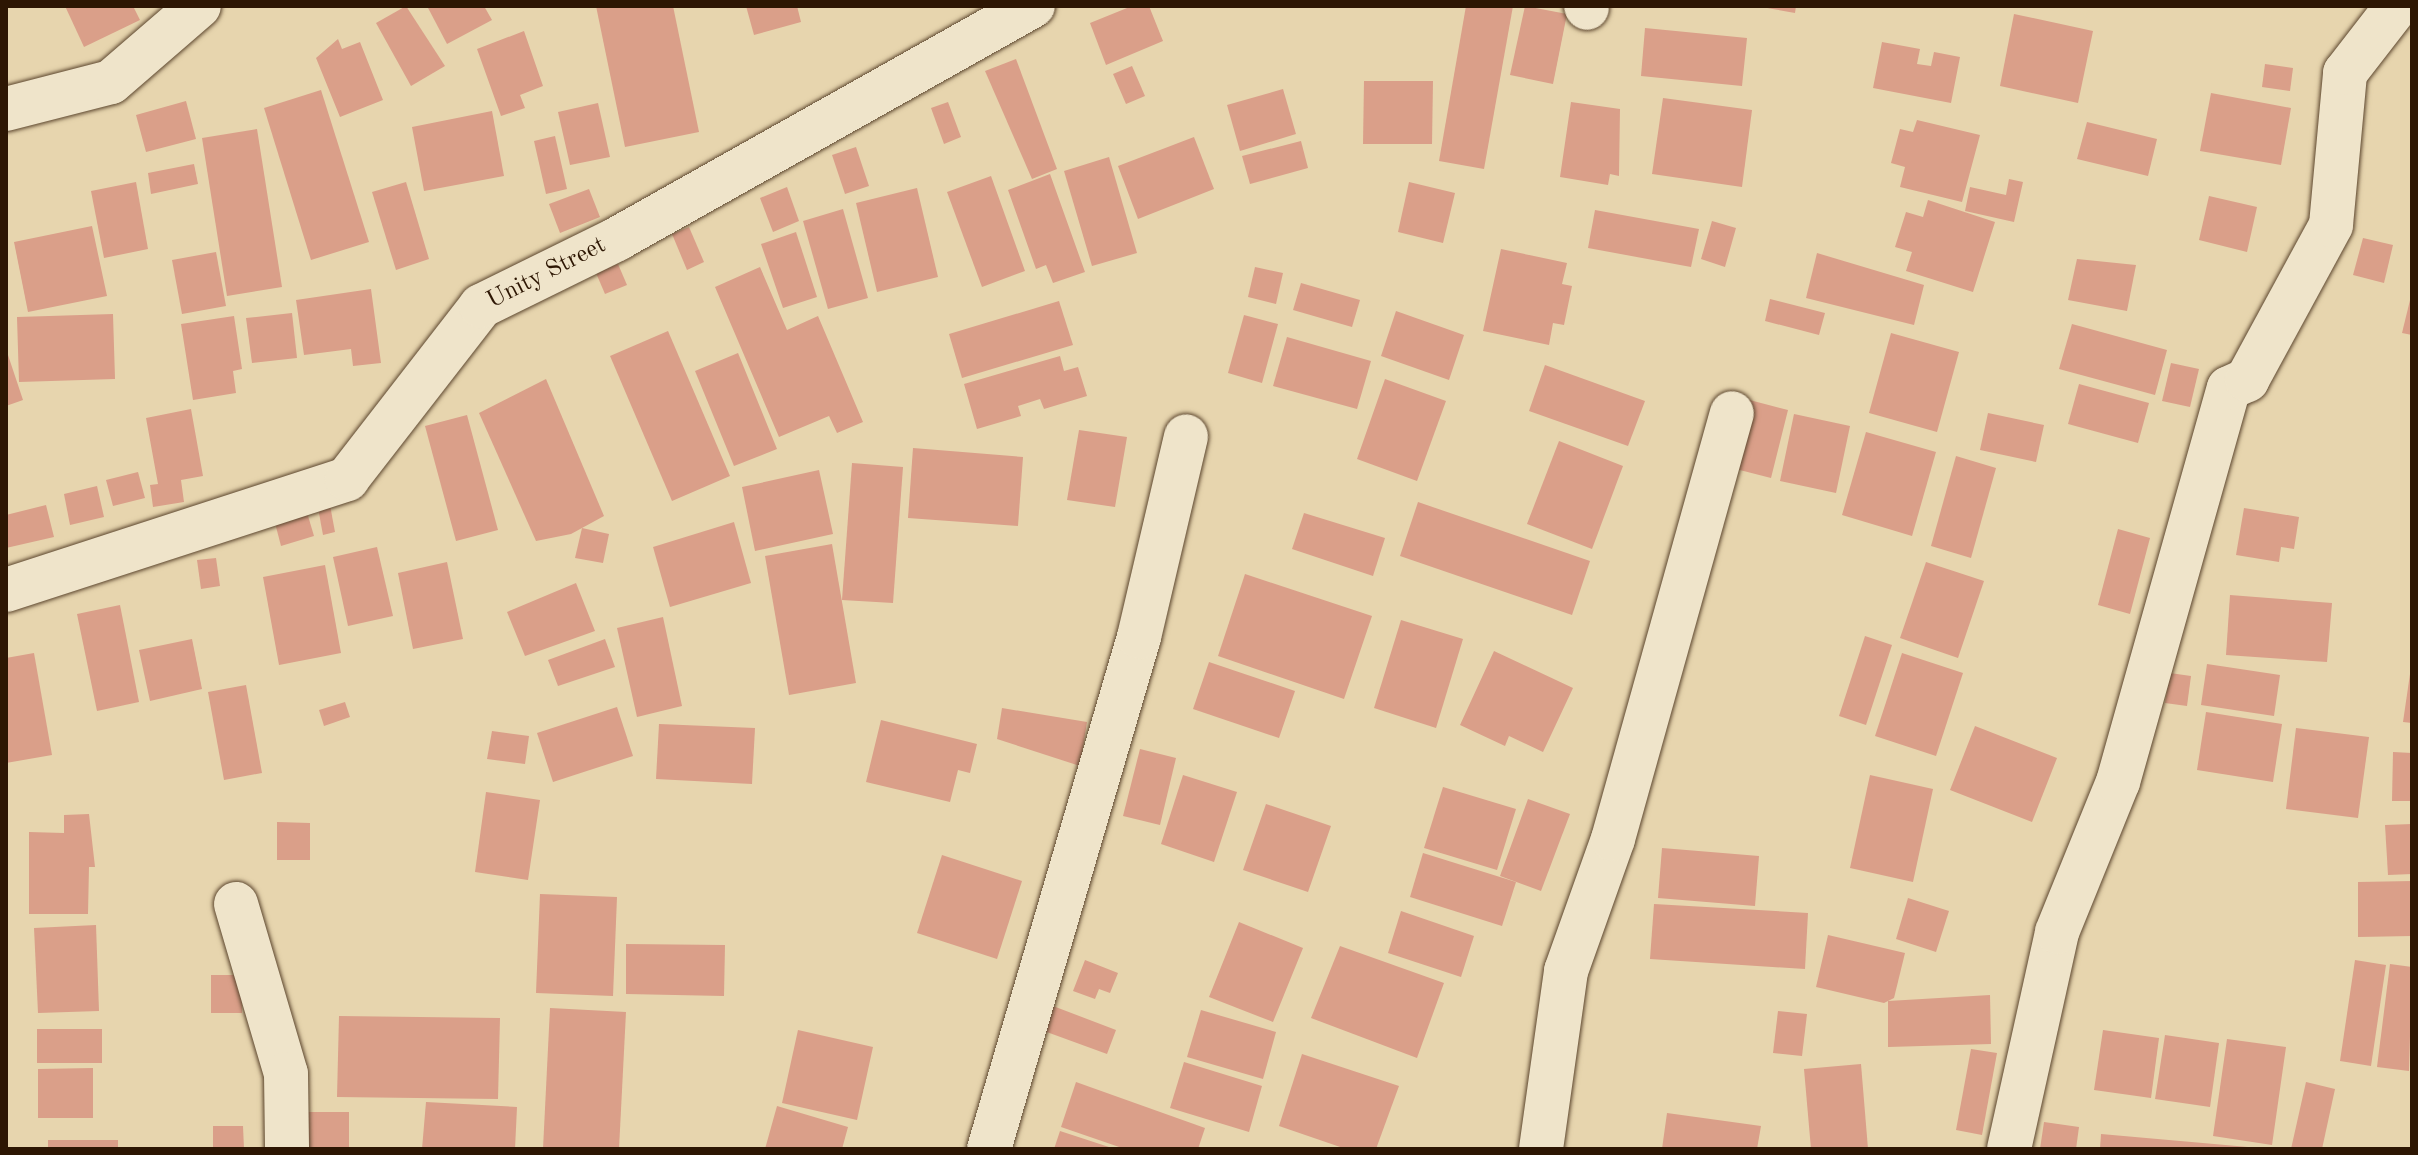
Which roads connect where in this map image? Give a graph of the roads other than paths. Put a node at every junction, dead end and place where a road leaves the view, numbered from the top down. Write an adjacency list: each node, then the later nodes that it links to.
1 (199, 6): 4 (street)
2 (1033, 6): 7 (street, Unity Street)
3 (2397, 6): 12 (street)
4 (6, 109)
5 (1732, 413): 11 (street)
6 (1186, 436): 10 (street)
7 (6, 590)
8 (236, 904): 9 (street)
9 (287, 1149)
10 (989, 1149)
11 (1541, 1149)
12 (2009, 1149)

